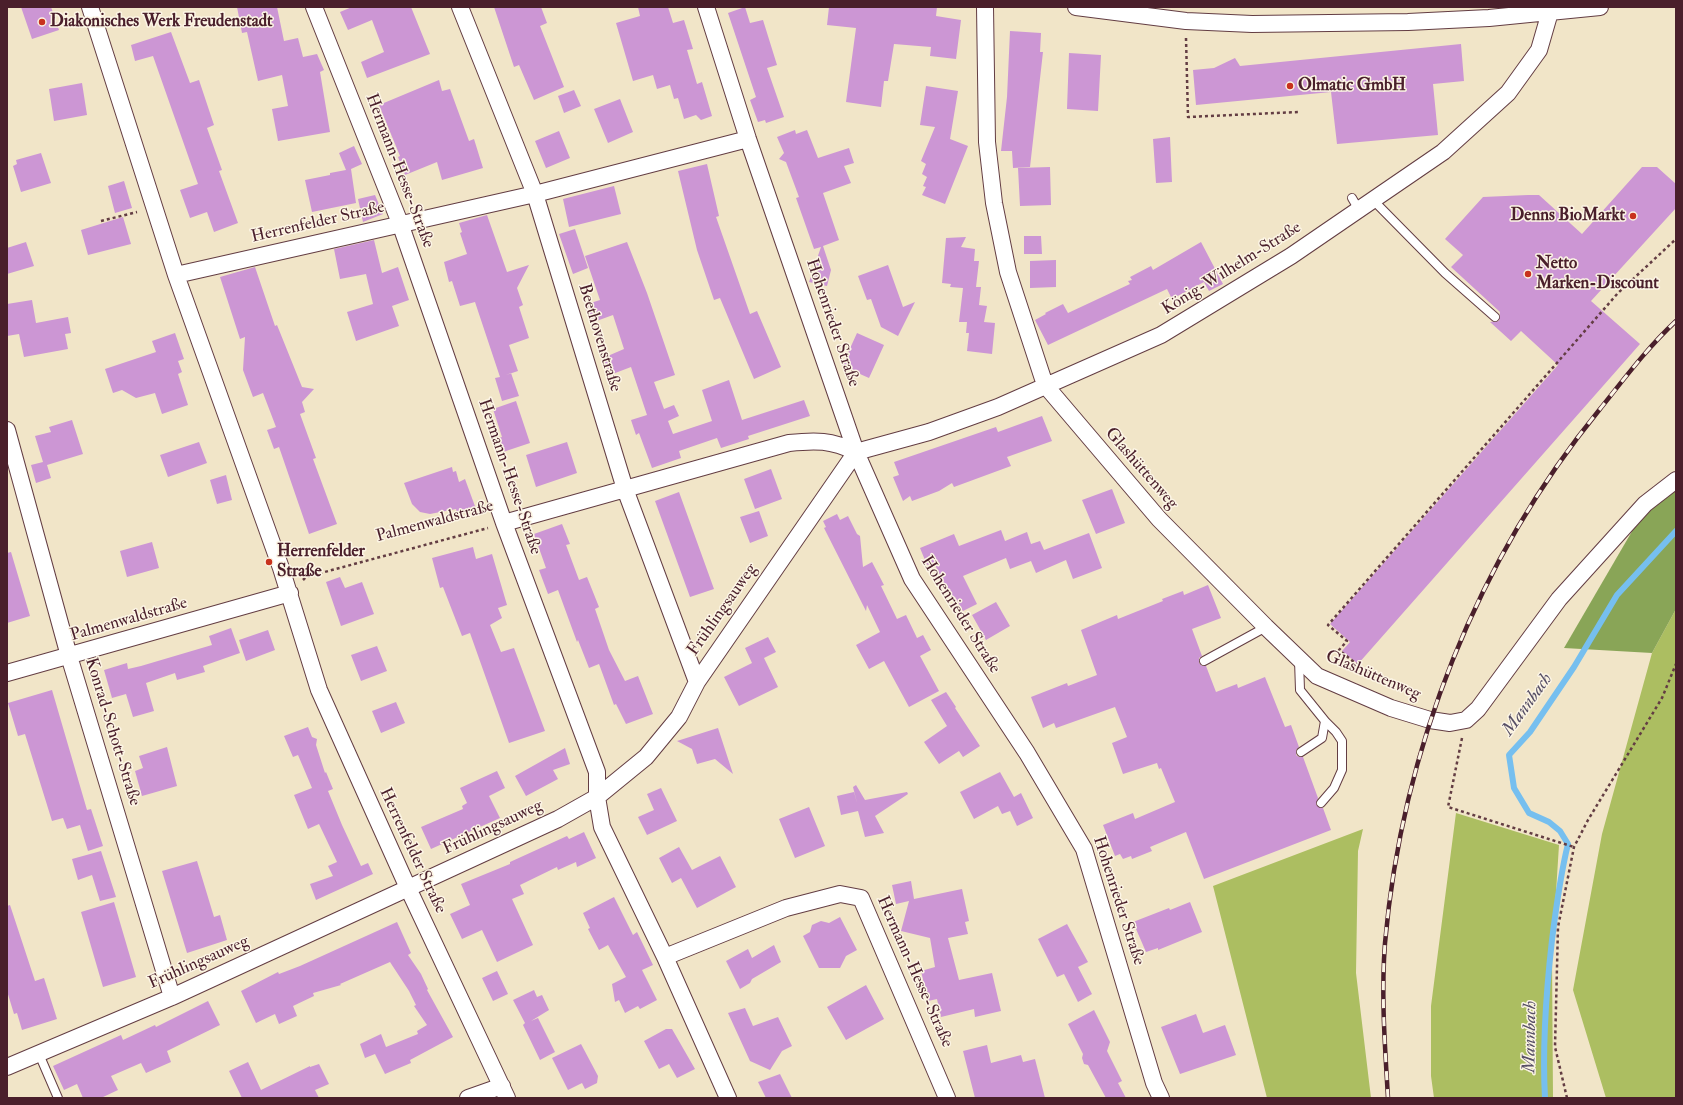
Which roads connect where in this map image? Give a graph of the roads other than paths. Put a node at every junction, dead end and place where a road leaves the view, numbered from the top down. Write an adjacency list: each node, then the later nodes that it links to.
1 (90, 7): 14 (street, Herrenfelder Straße)
2 (314, 7): 13 (street, Hermann-Hesse-Straße)
3 (460, 7): 11 (street, Beethovenstraße)
4 (706, 7): 10 (street, Hohenrieder Straße)
5 (985, 7): 16 (street)
6 (1076, 7): 8 (street)
7 (1600, 7): 9 (street)
8 (1484, 12): 9 (street)
9 (1550, 12): 12 (street, König-Wilhelm-Straße)
10 (748, 139): 11 (street); 18 (street, Hohenrieder Straße)
11 (535, 194): 13 (street, Herrenfelder Straße); 20 (street, Beethovenstraße)
12 (1373, 200): 15 (lane); 16 (street, König-Wilhelm-Straße)
13 (400, 223): 14 (street, Herrenfelder Straße); 21 (street, Hermann-Hesse-Straße)
14 (176, 275): 22 (street, Herrenfelder Straße)
15 (1495, 317)
16 (1045, 385): 18 (street, König-Wilhelm-Straße); 23 (street, Glashüttenweg)
17 (7, 430): 24 (street, Konrad-Schott-Straße)
18 (856, 452): 20 (street, Palmenwaldstraße); 28 (street, Frühlingsauweg); 43 (street, Hohenrieder Straße)
19 (1676, 480): 25 (street, Glashüttenweg)
20 (626, 489): 21 (street, Palmenwaldstraße); 28 (street, Beethovenstraße)
21 (504, 523): 31 (street, Hermann-Hesse-Straße)
22 (290, 593): 24 (street, Palmenwaldstraße); 33 (street, Herrenfelder Straße)
23 (1266, 628): 25 (street, Glashüttenweg); 26 (lane)
24 (69, 656): 27 (street, Palmenwaldstraße); 35 (street, Konrad-Schott-Straße)
25 (1299, 659): 29 (lane)
26 (1204, 661)
27 (7, 673)
28 (696, 682): 31 (street, Frühlingsauweg)
29 (1325, 721): 30 (lane); 32 (lane)
30 (1301, 752)
31 (597, 797): 33 (street, Frühlingsauweg); 34 (street, Hermann-Hesse-Straße)
32 (1320, 803)
33 (408, 888): 35 (street, Frühlingsauweg); 38 (street, Herrenfelder Straße)
34 (665, 957): 41 (street, Hermann-Hesse-Straße); 42 (street, Hermann-Hesse-Straße)
35 (172, 997): 36 (street, Frühlingsauweg)
36 (39, 1054): 37 (street, Frühlingsauweg); 39 (lane)
37 (7, 1066)
38 (505, 1092): 40 (street)
39 (58, 1098)
40 (468, 1098)
41 (728, 1098)
42 (947, 1098)
43 (1161, 1098)

